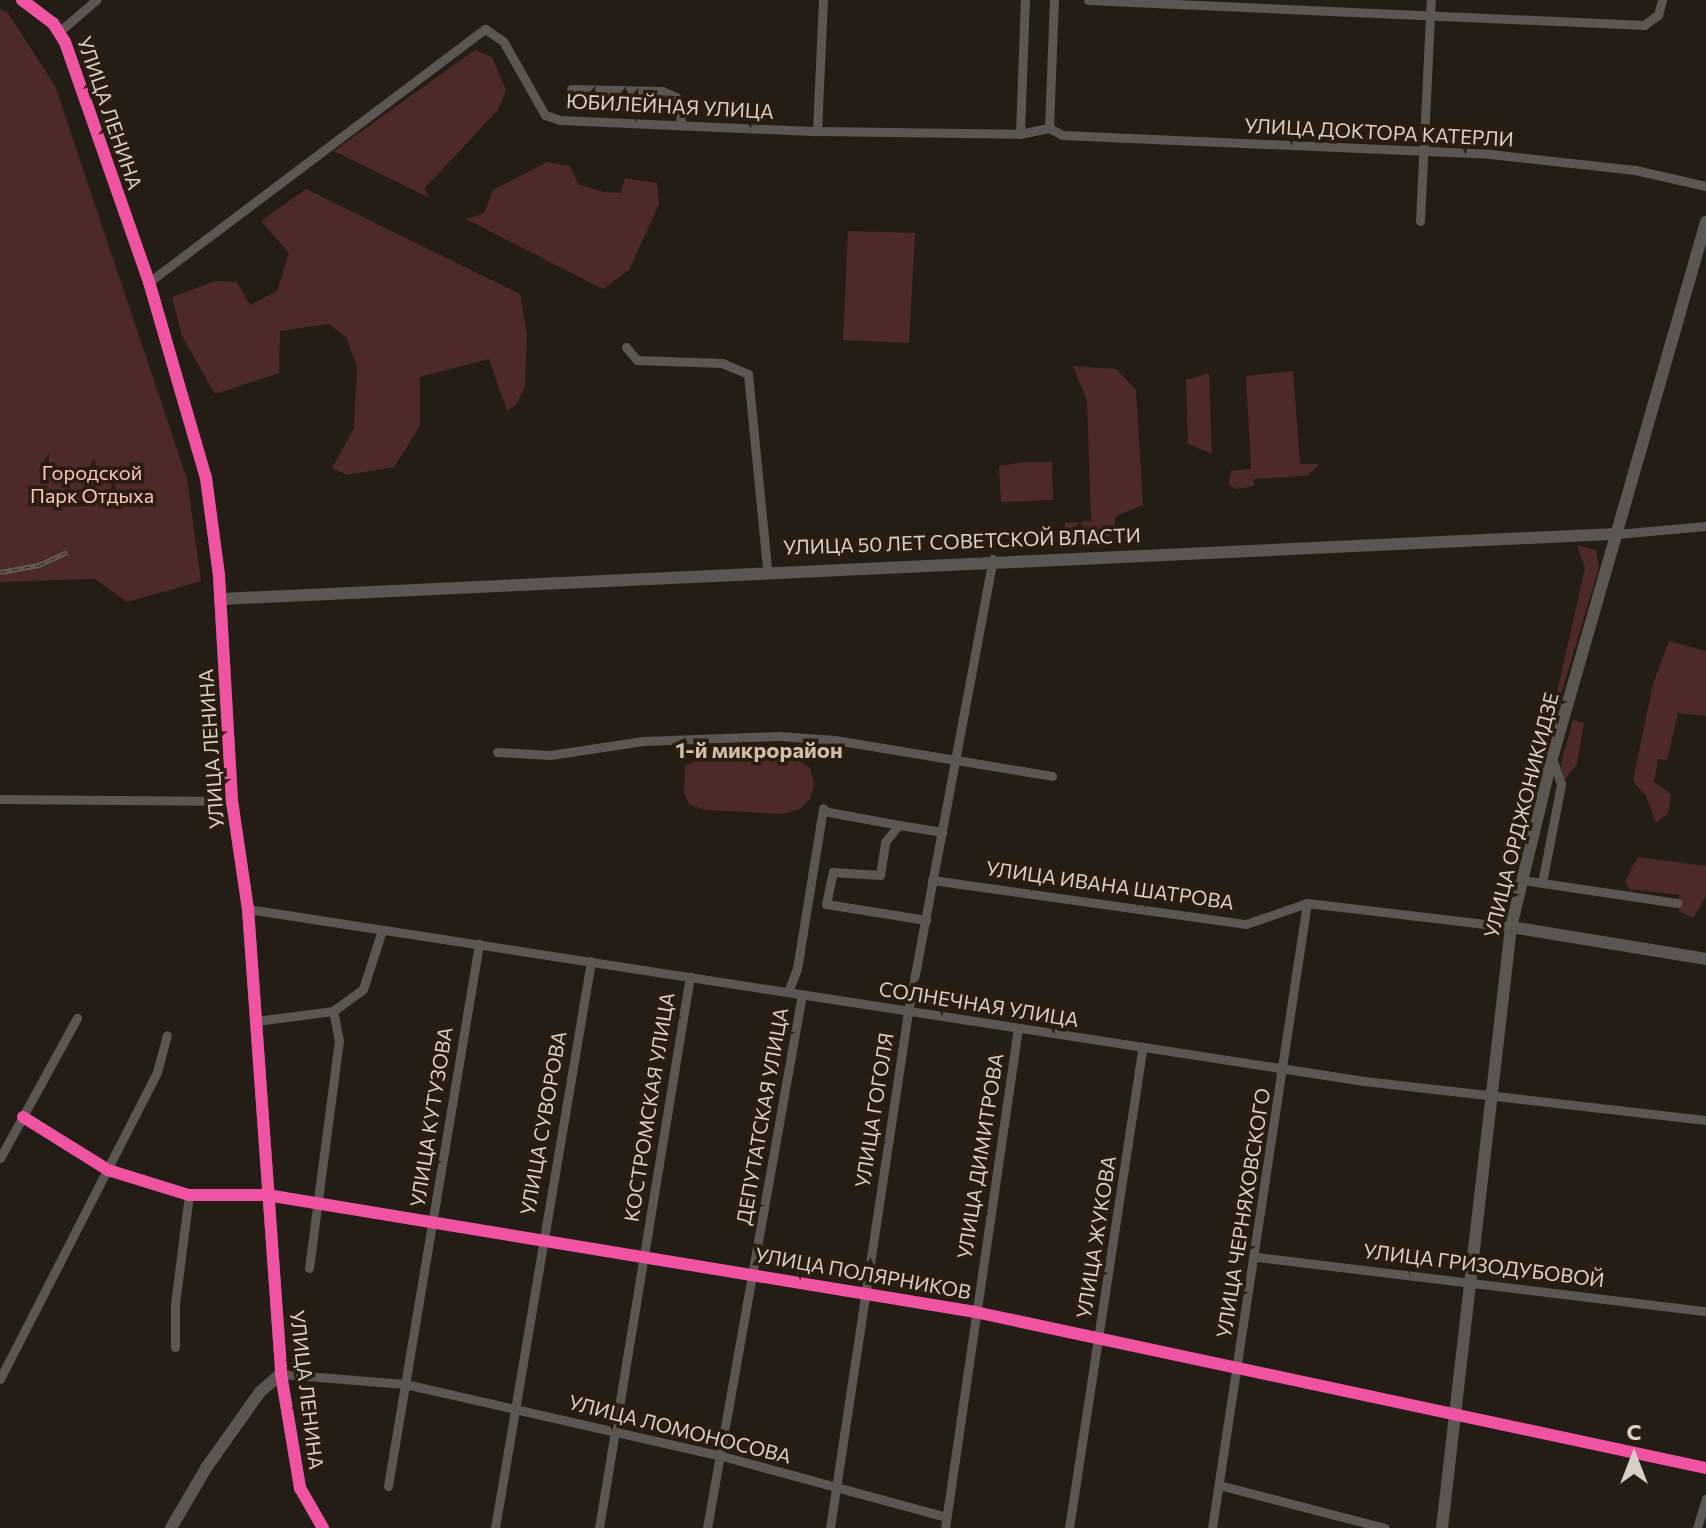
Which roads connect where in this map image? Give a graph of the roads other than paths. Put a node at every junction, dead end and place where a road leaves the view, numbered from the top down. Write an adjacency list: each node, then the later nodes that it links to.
1 (22, 0): 10 (street, УЛИЦА ЛЕНИНА)
2 (96, 0): 10 (street)
3 (823, 0): 14 (street)
4 (1025, 0): 15 (street)
5 (1054, 0): 13 (street)
6 (1088, 0): 9 (street)
7 (1431, 0): 9 (street)
8 (1662, 0): 9 (street)
9 (1430, 16): 16 (street)
10 (60, 31): 20 (street, УЛИЦА ЛЕНИНА)
11 (571, 89): 12 (street)
12 (682, 125): 14 (street, ЮБИЛЕЙНАЯ УЛИЦА); 20 (street, ЮБИЛЕЙНАЯ УЛИЦА)
13 (1049, 128): 15 (street, ЮБИЛЕЙНАЯ УЛИЦА); 16 (street, УЛИЦА ДОКТОРА КАТЕРЛИ)
14 (817, 131): 15 (street, ЮБИЛЕЙНАЯ УЛИЦА)
15 (1020, 134)
16 (1424, 152): 17 (street, УЛИЦА ДОКТОРА КАТЕРЛИ); 18 (street)
17 (1706, 186)
18 (1420, 221)
19 (1706, 222): 23 (street, УЛИЦА ОРДЖОНИКИДЗЕ)
20 (149, 282): 26 (street, УЛИЦА ЛЕНИНА)
21 (626, 347): 25 (street)
22 (1706, 526): 23 (street, УЛИЦА 50 ЛЕТ СОВЕТСКОЙ ВЛАСТИ)
23 (1616, 534): 24 (street, УЛИЦА 50 ЛЕТ СОВЕТСКОЙ ВЛАСТИ); 28 (street, УЛИЦА ОРДЖОНИКИДЗЕ)
24 (993, 559): 25 (street, УЛИЦА 50 ЛЕТ СОВЕТСКОЙ ВЛАСТИ); 29 (street, УЛИЦА ГОГОЛЯ)
25 (767, 569): 26 (street, УЛИЦА 50 ЛЕТ СОВЕТСКОЙ ВЛАСТИ)
26 (220, 599): 32 (street, УЛИЦА ЛЕНИНА)
27 (497, 752): 29 (street)
28 (1552, 758): 36 (street, УЛИЦА ОРДЖОНИКИДЗЕ); 37 (street)
29 (956, 762): 30 (street); 34 (street, УЛИЦА ГОГОЛЯ)
30 (1052, 776)
31 (0, 799): 32 (street)
32 (232, 801): 40 (street, УЛИЦА ЛЕНИНА)
33 (899, 825): 34 (street); 41 (street); 48 (street)
34 (942, 832): 35 (street, УЛИЦА ГОГОЛЯ)
35 (932, 880): 38 (street, УЛИЦА ИВАНА ШАТРОВА); 41 (street, УЛИЦА ГОГОЛЯ)
36 (1522, 880): 37 (street); 42 (street, УЛИЦА ОРДЖОНИКИДЗЕ)
37 (1542, 883): 39 (street)
38 (1307, 903): 42 (street, УЛИЦА ИВАНА ШАТРОВА); 57 (street, УЛИЦА ЧЕРНЯХОВСКОГО)
39 (1677, 903)
40 (248, 909): 43 (street, СОЛНЕЧНАЯ УЛИЦА); 53 (street, УЛИЦА ЛЕНИНА)
41 (926, 920): 51 (street, УЛИЦА ГОГОЛЯ)
42 (1511, 927): 45 (street, УЛИЦА ИВАНА ШАТРОВА); 58 (street, УЛИЦА ОРДЖОНИКИДЗЕ)
43 (382, 930): 44 (street, СОЛНЕЧНАЯ УЛИЦА); 50 (street)
44 (479, 944): 46 (street, СОЛНЕЧНАЯ УЛИЦА); 66 (street, УЛИЦА КУТУЗОВА)
45 (1706, 959)
46 (591, 961): 47 (street, СОЛНЕЧНАЯ УЛИЦА); 67 (street, УЛИЦА СУВОРОВА)
47 (690, 976): 48 (street, СОЛНЕЧНАЯ УЛИЦА); 68 (street, КОСТРОМСКАЯ УЛИЦА)
48 (788, 992): 49 (street, СОЛНЕЧНАЯ УЛИЦА)
49 (802, 994): 51 (street, СОЛНЕЧНАЯ УЛИЦА); 71 (street, ДЕПУТАТСКАЯ УЛИЦА)
50 (333, 1011): 53 (street); 65 (street)
51 (908, 1012): 54 (street, СОЛНЕЧНАЯ УЛИЦА); 73 (street, УЛИЦА ГОГОЛЯ)
52 (77, 1018): 59 (street)
53 (256, 1021): 64 (street, УЛИЦА ЛЕНИНА)
54 (1018, 1028): 56 (street, СОЛНЕЧНАЯ УЛИЦА); 75 (street, УЛИЦА ДИМИТРОВА)
55 (167, 1035): 62 (street)
56 (1143, 1047): 57 (street, СОЛНЕЧНАЯ УЛИЦА); 76 (street, УЛИЦА ЖУКОВА)
57 (1284, 1070): 58 (street, СОЛНЕЧНАЯ УЛИЦА); 69 (street, УЛИЦА ЧЕРНЯХОВСКОГО)
58 (1489, 1096): 60 (street, СОЛНЕЧНАЯ УЛИЦА); 72 (street, УЛИЦА ОРДЖОНИКИДЗЕ)
59 (23, 1117): 61 (street); 62 (street, УЛИЦА ПОЛЯРНИКОВ)
60 (1706, 1120)
61 (0, 1158)
62 (108, 1170): 63 (street, УЛИЦА ПОЛЯРНИКОВ); 80 (street)
63 (189, 1195): 64 (street, УЛИЦА ПОЛЯРНИКОВ); 77 (street)
64 (267, 1195): 65 (street, УЛИЦА ПОЛЯРНИКОВ); 79 (street, УЛИЦА ЛЕНИНА)
65 (318, 1204): 66 (street, УЛИЦА ПОЛЯРНИКОВ); 70 (street)
66 (434, 1222): 67 (street, УЛИЦА ПОЛЯРНИКОВ); 81 (street, УЛИЦА КУТУЗОВА)
67 (542, 1242): 68 (street, УЛИЦА ПОЛЯРНИКОВ); 82 (street, УЛИЦА СУВОРОВА)
68 (645, 1257): 71 (street, УЛИЦА ПОЛЯРНИКОВ); 84 (street, КОСТРОМСКАЯ УЛИЦА)
69 (1257, 1257): 72 (street, УЛИЦА ГРИЗОДУБОВОЙ); 78 (street, УЛИЦА ЧЕРНЯХОВСКОГО)
70 (309, 1268)
71 (753, 1274): 73 (street, УЛИЦА ПОЛЯРНИКОВ); 85 (street, ДЕПУТАТСКАЯ УЛИЦА)
72 (1470, 1281): 74 (street, УЛИЦА ГРИЗОДУБОВОЙ); 83 (street, УЛИЦА ОРДЖОНИКИДЗЕ)
73 (867, 1293): 75 (street, УЛИЦА ПОЛЯРНИКОВ); 89 (street, УЛИЦА ГОГОЛЯ)
74 (1706, 1311)
75 (975, 1312): 76 (street, УЛИЦА ПОЛЯРНИКОВ); 91 (street, УЛИЦА ДИМИТРОВА)
76 (1099, 1337): 78 (street, УЛИЦА ПОЛЯРНИКОВ); 99 (street, УЛИЦА ЖУКОВА)
77 (175, 1347)
78 (1237, 1366): 83 (street, УЛИЦА ПОЛЯРНИКОВ); 87 (street, УЛИЦА ЧЕРНЯХОВСКОГО)
79 (281, 1374): 81 (street, УЛИЦА ЛОМОНОСОВА); 92 (street); 93 (street, УЛИЦА ЛЕНИНА)
80 (0, 1379)
81 (405, 1384): 82 (street, УЛИЦА ЛОМОНОСОВА); 88 (street, УЛИЦА КУТУЗОВА)
82 (517, 1409): 84 (street, УЛИЦА ЛОМОНОСОВА); 94 (street, УЛИЦА СУВОРОВА)
83 (1455, 1414): 86 (street, УЛИЦА ПОЛЯРНИКОВ); 102 (street, УЛИЦА ОРДЖОНИКИДЗЕ)
84 (616, 1430): 85 (street, УЛИЦА ЛОМОНОСОВА); 95 (street, КОСТРОМСКАЯ УЛИЦА)
85 (722, 1456): 89 (street, УЛИЦА ЛОМОНОСОВА); 96 (street, ДЕПУТАТСКАЯ УЛИЦА)
86 (1706, 1468)
87 (1219, 1485): 100 (street, УЛИЦА ЧЕРНЯХОВСКОГО); 101 (street)
88 (388, 1486)
89 (836, 1487): 91 (street, УЛИЦА ЛОМОНОСОВА); 97 (street, УЛИЦА ГОГОЛЯ)
90 (1706, 1498): 103 (street)
91 (946, 1517): 98 (street, УЛИЦА ДИМИТРОВА)
92 (171, 1528)
93 (323, 1528)
94 (495, 1528)
95 (599, 1528)
96 (707, 1528)
97 (830, 1528)
98 (945, 1528)
99 (1069, 1528)
100 (1212, 1528)
101 (1385, 1528)
102 (1442, 1528)
103 (1697, 1528)

